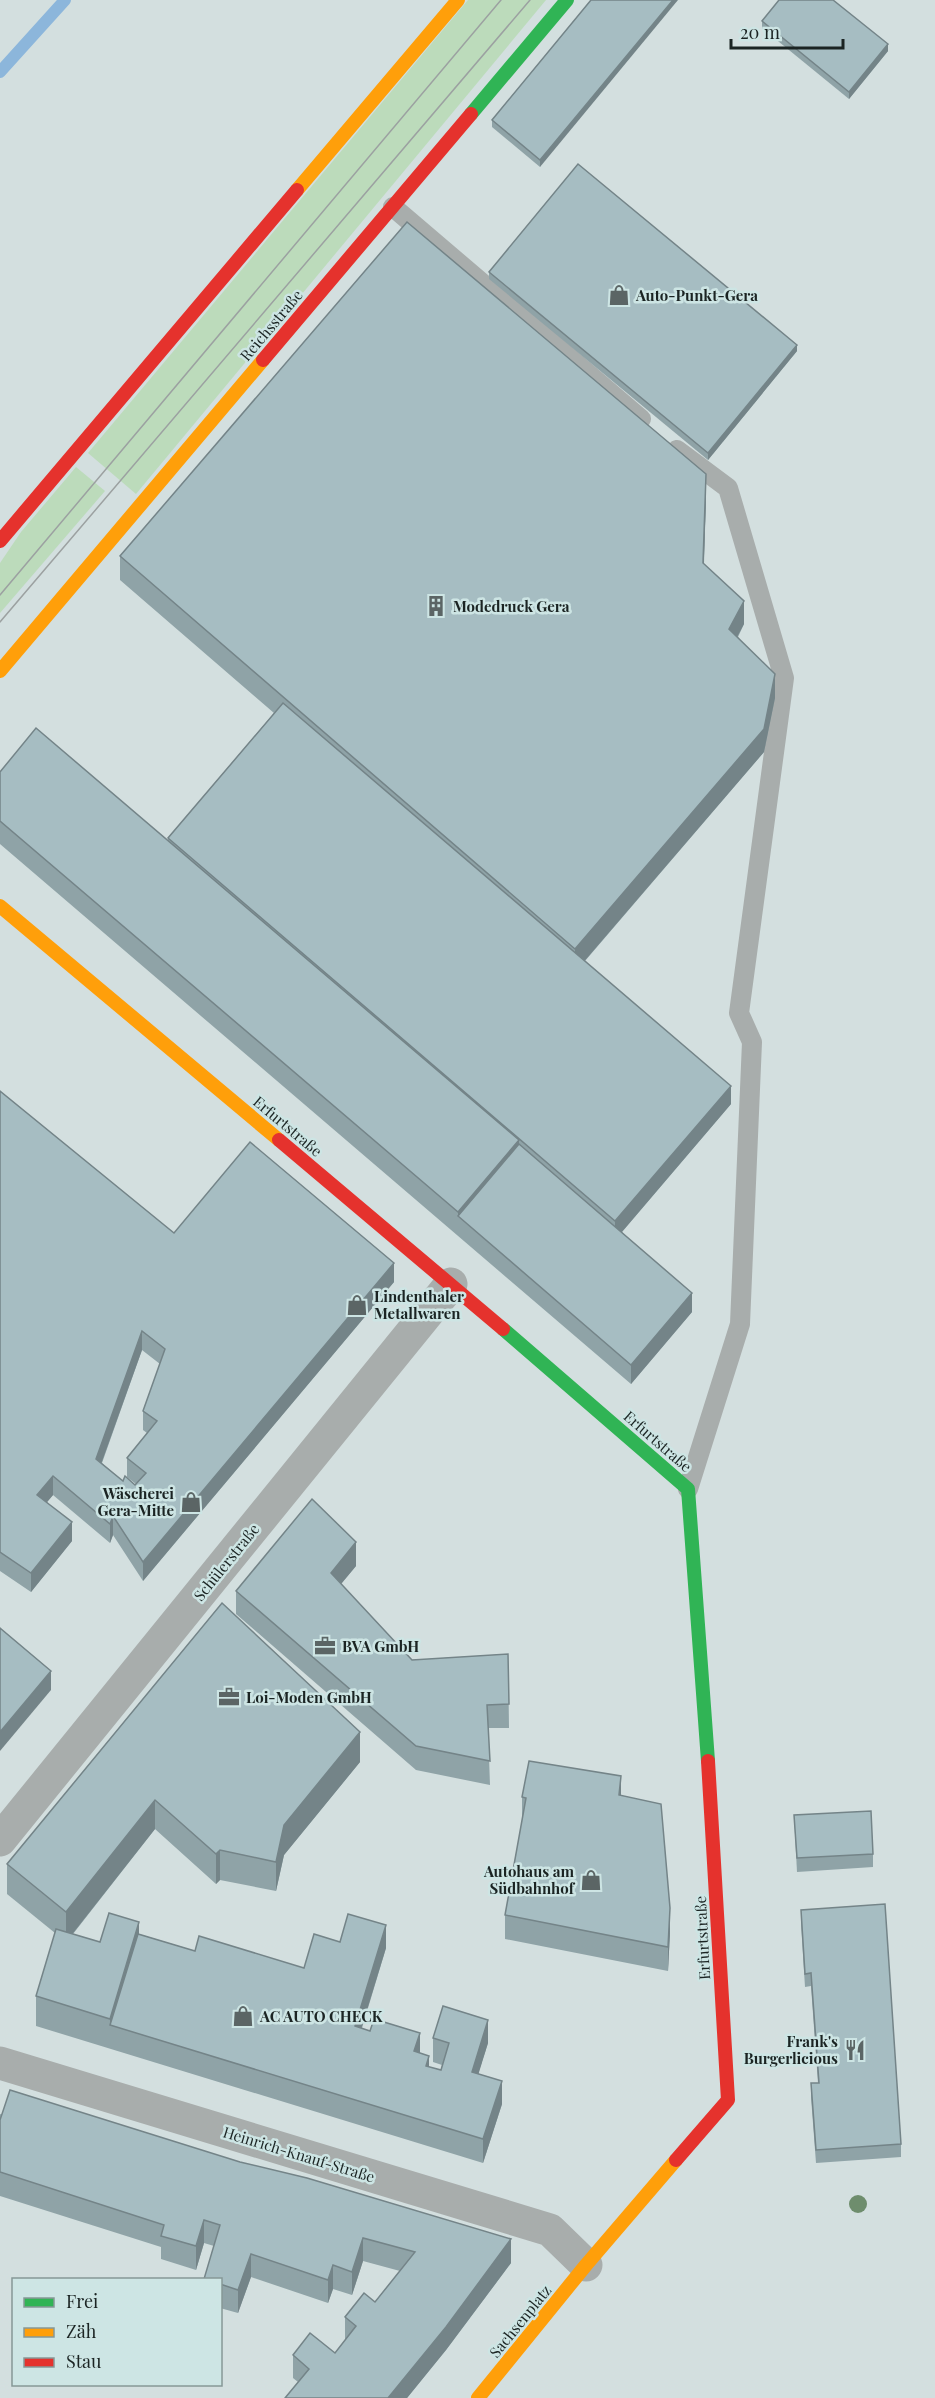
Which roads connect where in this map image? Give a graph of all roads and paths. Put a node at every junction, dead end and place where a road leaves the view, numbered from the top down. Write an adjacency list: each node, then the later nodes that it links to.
1 (458, 0): 4 (street)
2 (567, 0): 3 (street, Reichsstraße)
3 (393, 207): 5 (street, Reichsstraße); 8 (lane)
4 (0, 541)
5 (0, 670)
6 (0, 906): 7 (street, Erfurtstraße)
7 (451, 1284): 8 (street, Erfurtstraße); 9 (street, Schülerstraße)
8 (688, 1489): 11 (street, Erfurtstraße)
9 (0, 1840)
10 (0, 2063): 11 (street, Heinrich-Knauf-Straße)
11 (586, 2265): 12 (street, Sachsenplatz)
12 (478, 2398)

